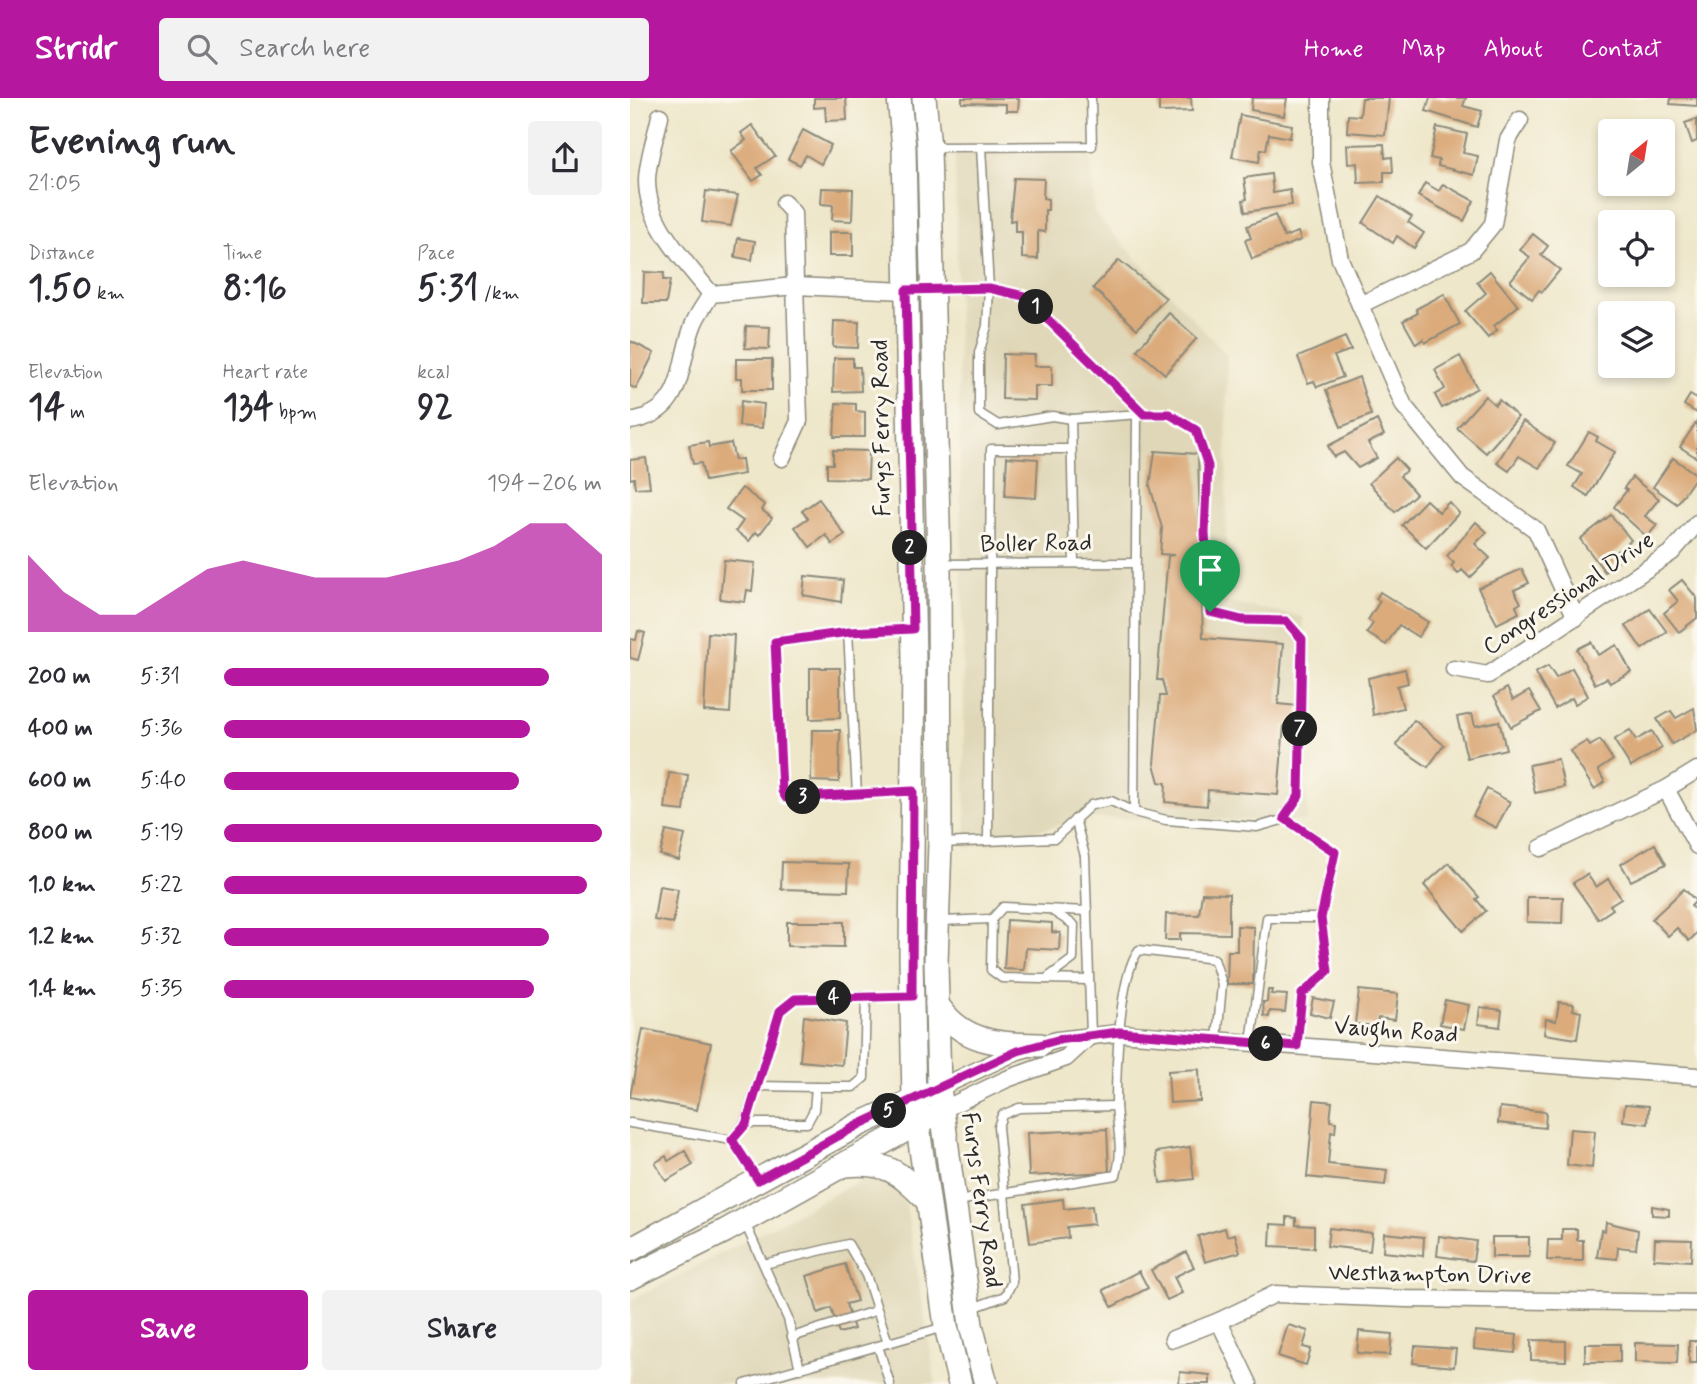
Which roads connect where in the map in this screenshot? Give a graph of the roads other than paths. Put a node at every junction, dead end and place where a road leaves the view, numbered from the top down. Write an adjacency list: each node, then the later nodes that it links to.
1 (899, 98): 12 (main road, Furys Ferry Road)
2 (924, 98): 7 (main road, Furys Ferry Road)
3 (1091, 98): 8 (lane)
4 (1321, 98): 15 (street)
5 (660, 116): 14 (street)
6 (1520, 120): 15 (street)
7 (929, 147): 8 (lane); 13 (main road, Furys Ferry Road)
8 (981, 147): 11 (lane)
9 (784, 202): 10 (street)
10 (795, 286): 12 (street); 14 (street); 20 (street)
11 (989, 288): 13 (lane); 16 (lane); 17 (lane)
12 (906, 290): 13 (lane); 27 (main road, Furys Ferry Road)
13 (932, 291): 24 (main road, Furys Ferry Road)
14 (711, 294): 18 (street)
15 (1360, 305): 26 (street)
16 (1140, 414): 17 (lane); 23 (lane); 35 (lane)
17 (1071, 419): 19 (lane)
18 (630, 421)
19 (1072, 449): 22 (lane); 25 (lane)
20 (782, 458)
21 (1697, 523): 26 (street, Congressional Drive)
22 (1074, 563): 23 (lane, Boller Road); 25 (lane, Boller Road)
23 (1135, 563): 34 (lane)
24 (939, 564): 25 (lane, Boller Road); 38 (main road, Furys Ferry Road)
25 (992, 564): 37 (lane)
26 (1576, 618): 29 (street, Congressional Drive)
27 (913, 629): 28 (lane); 32 (main road, Furys Ferry Road)
28 (849, 632): 33 (lane); 33 (lane)
29 (1454, 669)
30 (1697, 770): 31 (street)
31 (1666, 789): 39 (street); 40 (street)
32 (913, 791): 33 (lane); 48 (main road, Furys Ferry Road)
33 (857, 794)
34 (1134, 812): 35 (lane); 36 (lane)
35 (1284, 818): 43 (lane)
36 (1075, 819): 37 (lane); 42 (lane)
37 (988, 839): 38 (lane)
38 (940, 843): 45 (main road, Furys Ferry Road)
39 (1697, 846)
40 (1541, 848)
41 (1050, 909): 42 (lane); 44 (lane); 46 (lane)
42 (1087, 911): 47 (lane)
43 (1321, 918): 54 (lane); 56 (lane)
44 (992, 919): 45 (lane); 46 (lane)
45 (937, 921): 50 (main road, Furys Ferry Road)
46 (1046, 979): 47 (lane)
47 (1089, 980): 52 (lane)
48 (912, 996): 49 (lane); 61 (main road, Furys Ferry Road)
49 (866, 997): 58 (lane); 59 (lane)
50 (937, 1004): 55 (main road); 60 (main road, Furys Ferry Road)
51 (1119, 1032): 52 (street, Vaughn Road); 53 (street, Vaughn Road); 53 (lane); 62 (lane)
52 (1091, 1035): 55 (street, Vaughn Road); 60 (street)
53 (1217, 1040): 54 (street, Vaughn Road)
54 (1251, 1043): 56 (street, Vaughn Road)
55 (1040, 1045): 60 (street, Vaughn Road)
56 (1297, 1046): 57 (street, Vaughn Road)
57 (1697, 1076)
58 (757, 1086): 59 (lane); 64 (lane)
59 (816, 1087): 64 (lane)
60 (941, 1099): 61 (main road); 65 (main road); 71 (main road, Furys Ferry Road)
61 (914, 1100): 65 (main road, Furys Ferry Road); 68 (main road)
62 (1116, 1105): 69 (lane); 69 (lane)
63 (630, 1123): 66 (lane)
64 (746, 1124): 66 (lane)
65 (917, 1124): 67 (main road); 70 (main road, Furys Ferry Road)
66 (732, 1140): 68 (lane)
67 (842, 1165): 70 (main road); 72 (main road)
68 (758, 1180): 73 (main road)
69 (1003, 1193): 71 (lane); 77 (lane)
70 (928, 1201): 80 (main road, Furys Ferry Road)
71 (954, 1201): 77 (main road, Furys Ferry Road)
72 (744, 1220): 74 (lane); 75 (main road)
73 (630, 1250)
74 (764, 1264): 78 (lane); 81 (lane)
75 (630, 1278)
76 (1697, 1303): 79 (street, Westhampton Drive)
77 (969, 1309): 89 (main road, Furys Ferry Road)
78 (875, 1311): 81 (lane); 83 (lane)
79 (1219, 1321): 82 (street, Westhampton Drive); 90 (street)
80 (946, 1326): 83 (lane); 88 (main road, Furys Ferry Road)
81 (792, 1336): 85 (lane)
82 (1173, 1339)
83 (888, 1343): 84 (lane)
84 (878, 1346): 85 (lane); 87 (lane)
85 (800, 1369): 86 (lane)
86 (745, 1384)
87 (890, 1384)
88 (960, 1384)
89 (986, 1384)
90 (1250, 1384)

